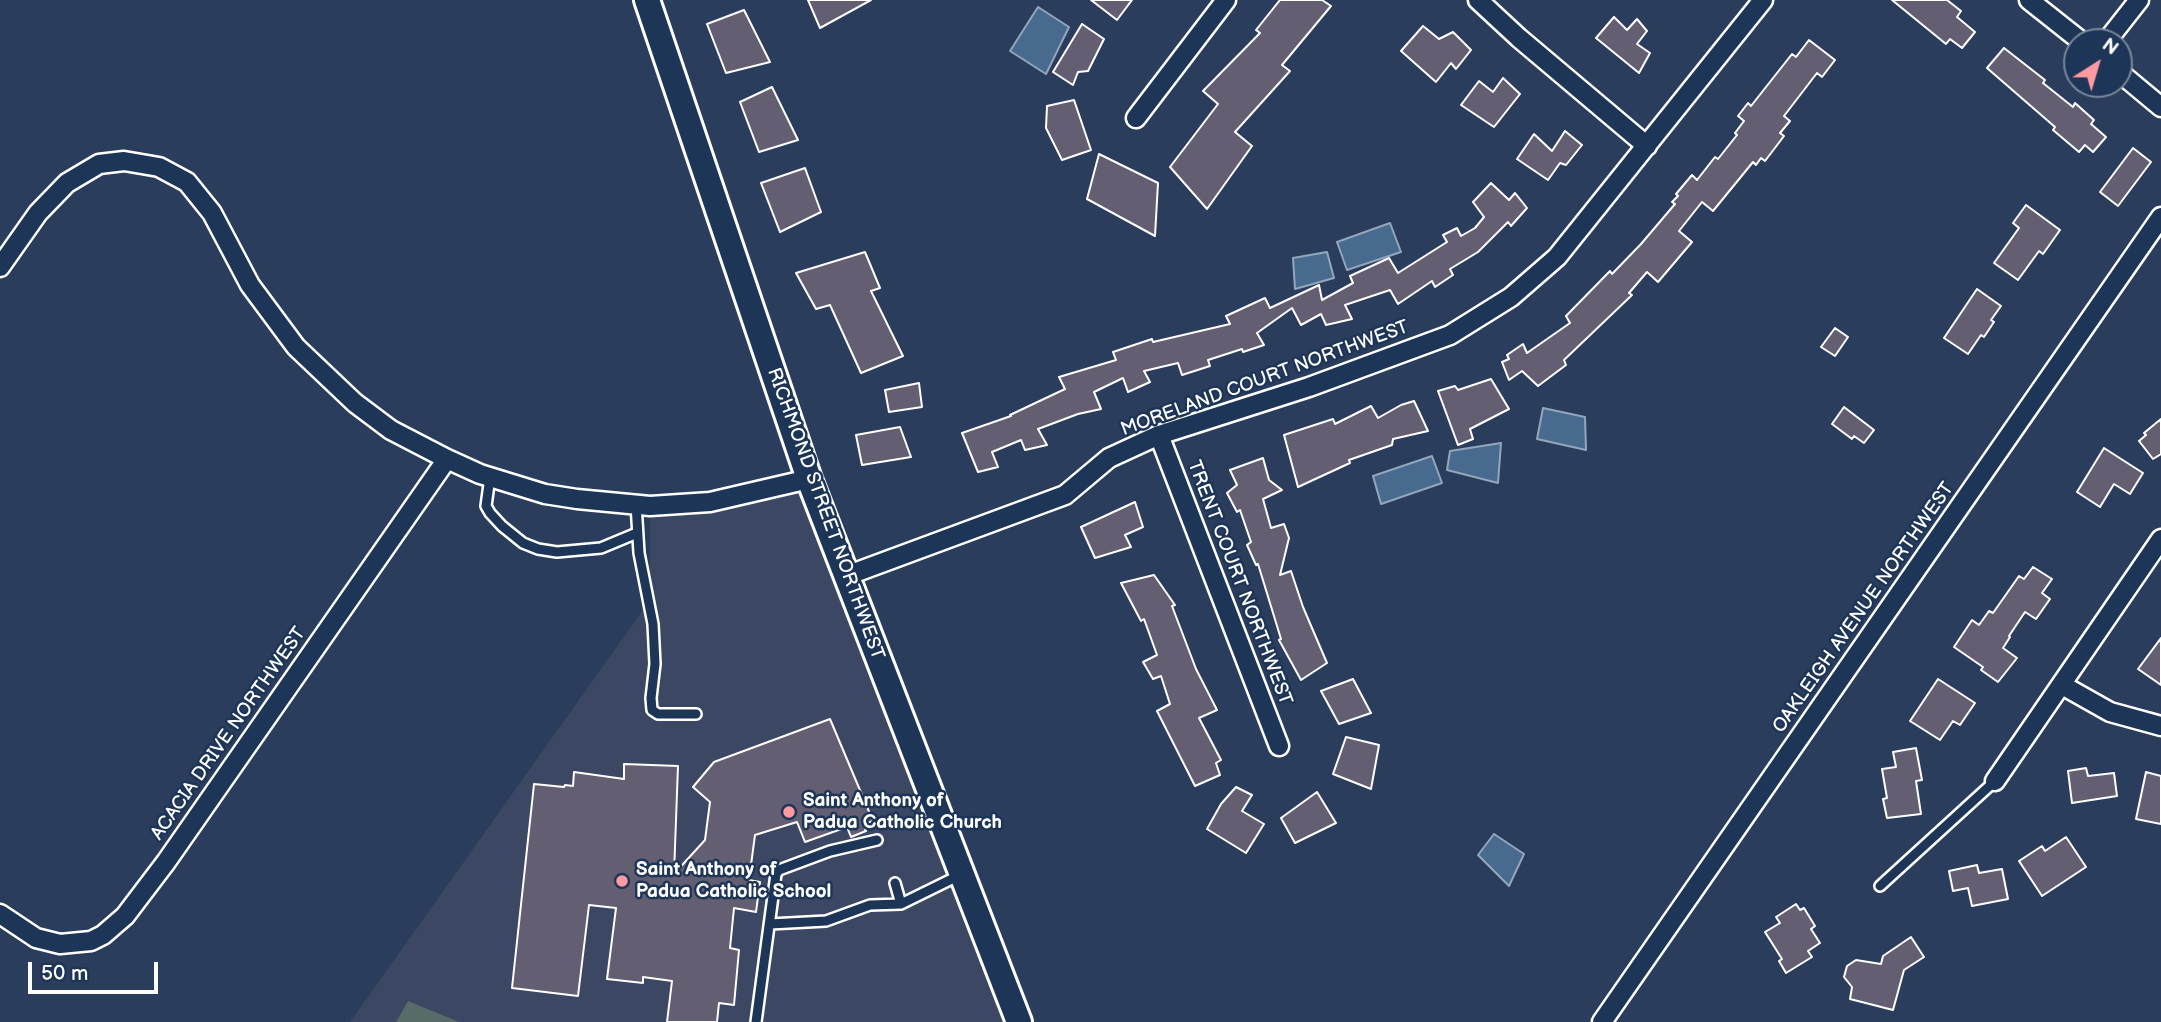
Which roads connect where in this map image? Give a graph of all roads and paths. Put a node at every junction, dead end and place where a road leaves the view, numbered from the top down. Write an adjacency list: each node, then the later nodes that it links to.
1 (647, 0): 18 (street, RICHMOND STREET NORTHWEST)
2 (1226, 0): 11 (street)
3 (1478, 0): 12 (street)
4 (1763, 0): 12 (street, MORELAND COURT NORTHWEST)
5 (2029, 0): 7 (street)
6 (2139, 0): 8 (street)
7 (2064, 28)
8 (2117, 28)
9 (2133, 84): 10 (street)
10 (2161, 107)
11 (1136, 118)
12 (1647, 146): 15 (street, MORELAND COURT NORTHWEST)
13 (2161, 217): 37 (street, OAKLEIGH AVENUE NORTHWEST)
14 (0, 267): 16 (street)
15 (1159, 435): 22 (street, MORELAND COURT NORTHWEST); 26 (street, TRENT COURT NORTHWEST)
16 (447, 459): 17 (street); 33 (street, ACACIA DRIVE NORTHWEST)
17 (490, 478): 19 (street); 20 (lane)
18 (809, 479): 19 (street); 22 (street, RICHMOND STREET NORTHWEST)
19 (636, 505): 20 (lane)
20 (637, 533): 24 (lane)
21 (2161, 539): 23 (street)
22 (846, 576): 29 (street, RICHMOND STREET NORTHWEST)
23 (2062, 685): 25 (street); 27 (street)
24 (696, 714)
25 (2161, 726)
26 (1279, 746)
27 (1995, 781): 31 (lane)
28 (877, 840): 34 (lane)
29 (961, 874): 32 (lane); 36 (street, RICHMOND STREET NORTHWEST)
30 (895, 883): 32 (lane)
31 (1880, 886)
32 (901, 904): 34 (lane)
33 (0, 914)
34 (770, 923): 35 (lane)
35 (756, 1022)
36 (1019, 1022)
37 (1602, 1022)

